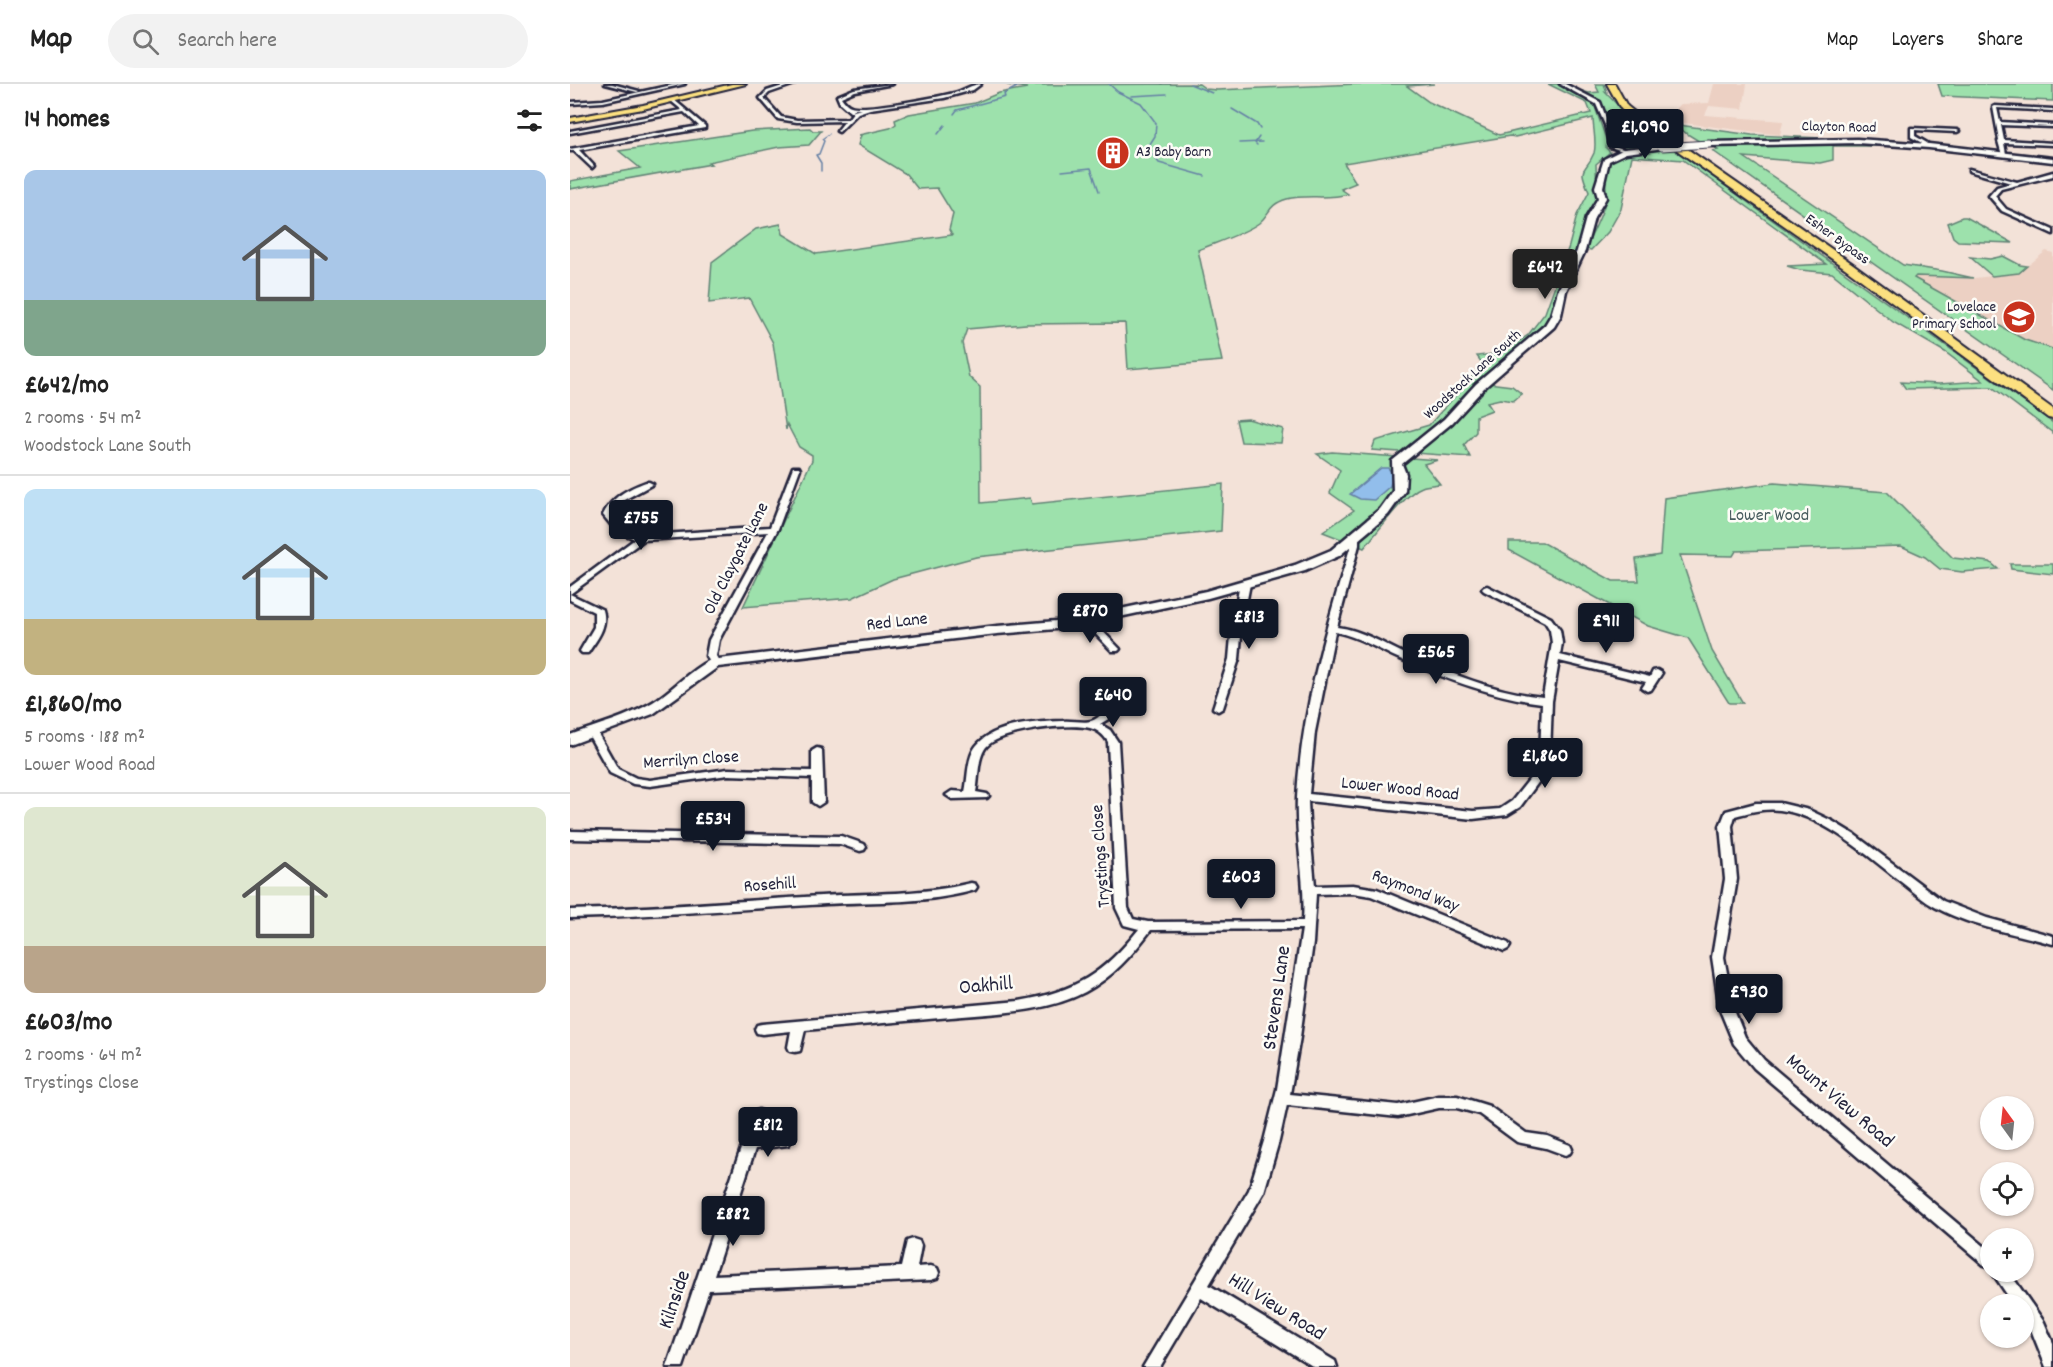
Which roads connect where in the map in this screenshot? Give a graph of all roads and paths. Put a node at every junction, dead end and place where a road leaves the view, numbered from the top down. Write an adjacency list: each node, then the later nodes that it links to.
1 (607, 84): 11 (street)
2 (683, 84): 11 (street)
3 (734, 84): 17 (highway)
4 (742, 84): 12 (highway)
5 (793, 84): 18 (street)
6 (891, 84): 14 (street)
7 (979, 84): 14 (street)
8 (1562, 84): 28 (street)
9 (1611, 84): 37 (highway, Esher Bypass)
10 (1623, 84): 36 (highway, Esher Bypass)
11 (642, 93): 13 (street)
12 (673, 100): 16 (street); 17 (highway)
13 (570, 103)
14 (853, 110): 18 (street)
15 (2053, 110): 19 (street)
16 (684, 111): 22 (street); 27 (street)
17 (570, 119)
18 (848, 120): 21 (street)
19 (1997, 123): 20 (street); 24 (street)
20 (2053, 126)
21 (839, 131)
22 (570, 132)
23 (1954, 132): 26 (street)
24 (2000, 141): 25 (street); 29 (street)
25 (2053, 144)
26 (1923, 145): 28 (street, Clayton Road, bridge); 29 (street, Clayton Road)
27 (573, 150): 31 (street)
28 (1624, 151): 41 (street, Woodstock Lane South)
29 (2004, 154): 30 (street, Clayton Road)
30 (2053, 160)
31 (592, 167)
32 (1971, 170): 34 (street)
33 (2053, 174): 34 (street)
34 (2016, 183): 35 (street)
35 (2053, 232)
36 (2053, 400)
37 (2053, 415)
38 (796, 469): 40 (street, Old Claygate Lane)
39 (649, 484): 42 (street)
40 (774, 529): 42 (street); 54 (street, Old Claygate Lane)
41 (1355, 537): 43 (street, Red Lane); 44 (street, Stevens Lane)
42 (642, 538): 47 (street)
43 (1335, 553): 44 (street); 45 (street, Red Lane)
44 (1351, 557): 50 (street, Stevens Lane)
45 (1245, 584): 49 (street, Red Lane); 58 (street)
46 (1486, 590): 53 (street, Lower Wood Road)
47 (570, 591)
48 (570, 597): 52 (street)
49 (1088, 621): 51 (street); 54 (street, Red Lane)
50 (1332, 629): 56 (street); 69 (street, Stevens Lane)
51 (1115, 649)
52 (585, 651)
53 (1555, 657): 55 (street); 56 (street, Lower Wood Road)
54 (715, 663): 60 (street, Red Lane)
55 (1651, 680)
56 (1547, 701): 69 (street, Lower Wood Road)
57 (1113, 708): 59 (street)
58 (1218, 708)
59 (1092, 725): 62 (street); 77 (street, Trystings Close)
60 (592, 732): 63 (street, Red Lane); 65 (street, Merrilyn Close)
61 (979, 732): 62 (street)
62 (991, 738): 67 (street)
63 (570, 740)
64 (817, 751): 65 (street)
65 (817, 775): 70 (street)
66 (952, 795): 67 (street)
67 (970, 795): 68 (street)
68 (983, 796)
69 (1302, 797): 74 (street, Stevens Lane)
70 (818, 802)
71 (570, 835): 72 (street)
72 (860, 846)
73 (972, 887): 75 (street, Rosehill)
74 (1310, 890): 76 (street, Stevens Lane); 79 (street, Raymond Way)
75 (570, 914)
76 (1308, 925): 77 (street, Trystings Close); 83 (street, Stevens Lane)
77 (1148, 926): 80 (street, Oakhill)
78 (2053, 940): 89 (street, Mount View Road)
79 (1504, 946)
80 (799, 1027): 81 (street, Oakhill); 82 (street)
81 (762, 1029)
82 (795, 1047)
83 (1282, 1099): 87 (street); 93 (street, Stevens Lane)
84 (759, 1116): 86 (street, Kilnside)
85 (783, 1141): 86 (street)
86 (750, 1143): 92 (street, Kilnside)
87 (1565, 1149)
88 (913, 1246): 91 (street)
89 (1980, 1252)
90 (931, 1273): 91 (street)
91 (908, 1274): 92 (street)
92 (703, 1283): 96 (street, Kilnside)
93 (1200, 1288): 97 (street, Stevens Lane); 98 (street, Hill View Road)
94 (2034, 1321): 95 (street)
95 (2053, 1363)
96 (675, 1367)
97 (1151, 1367)
98 (1329, 1367)

